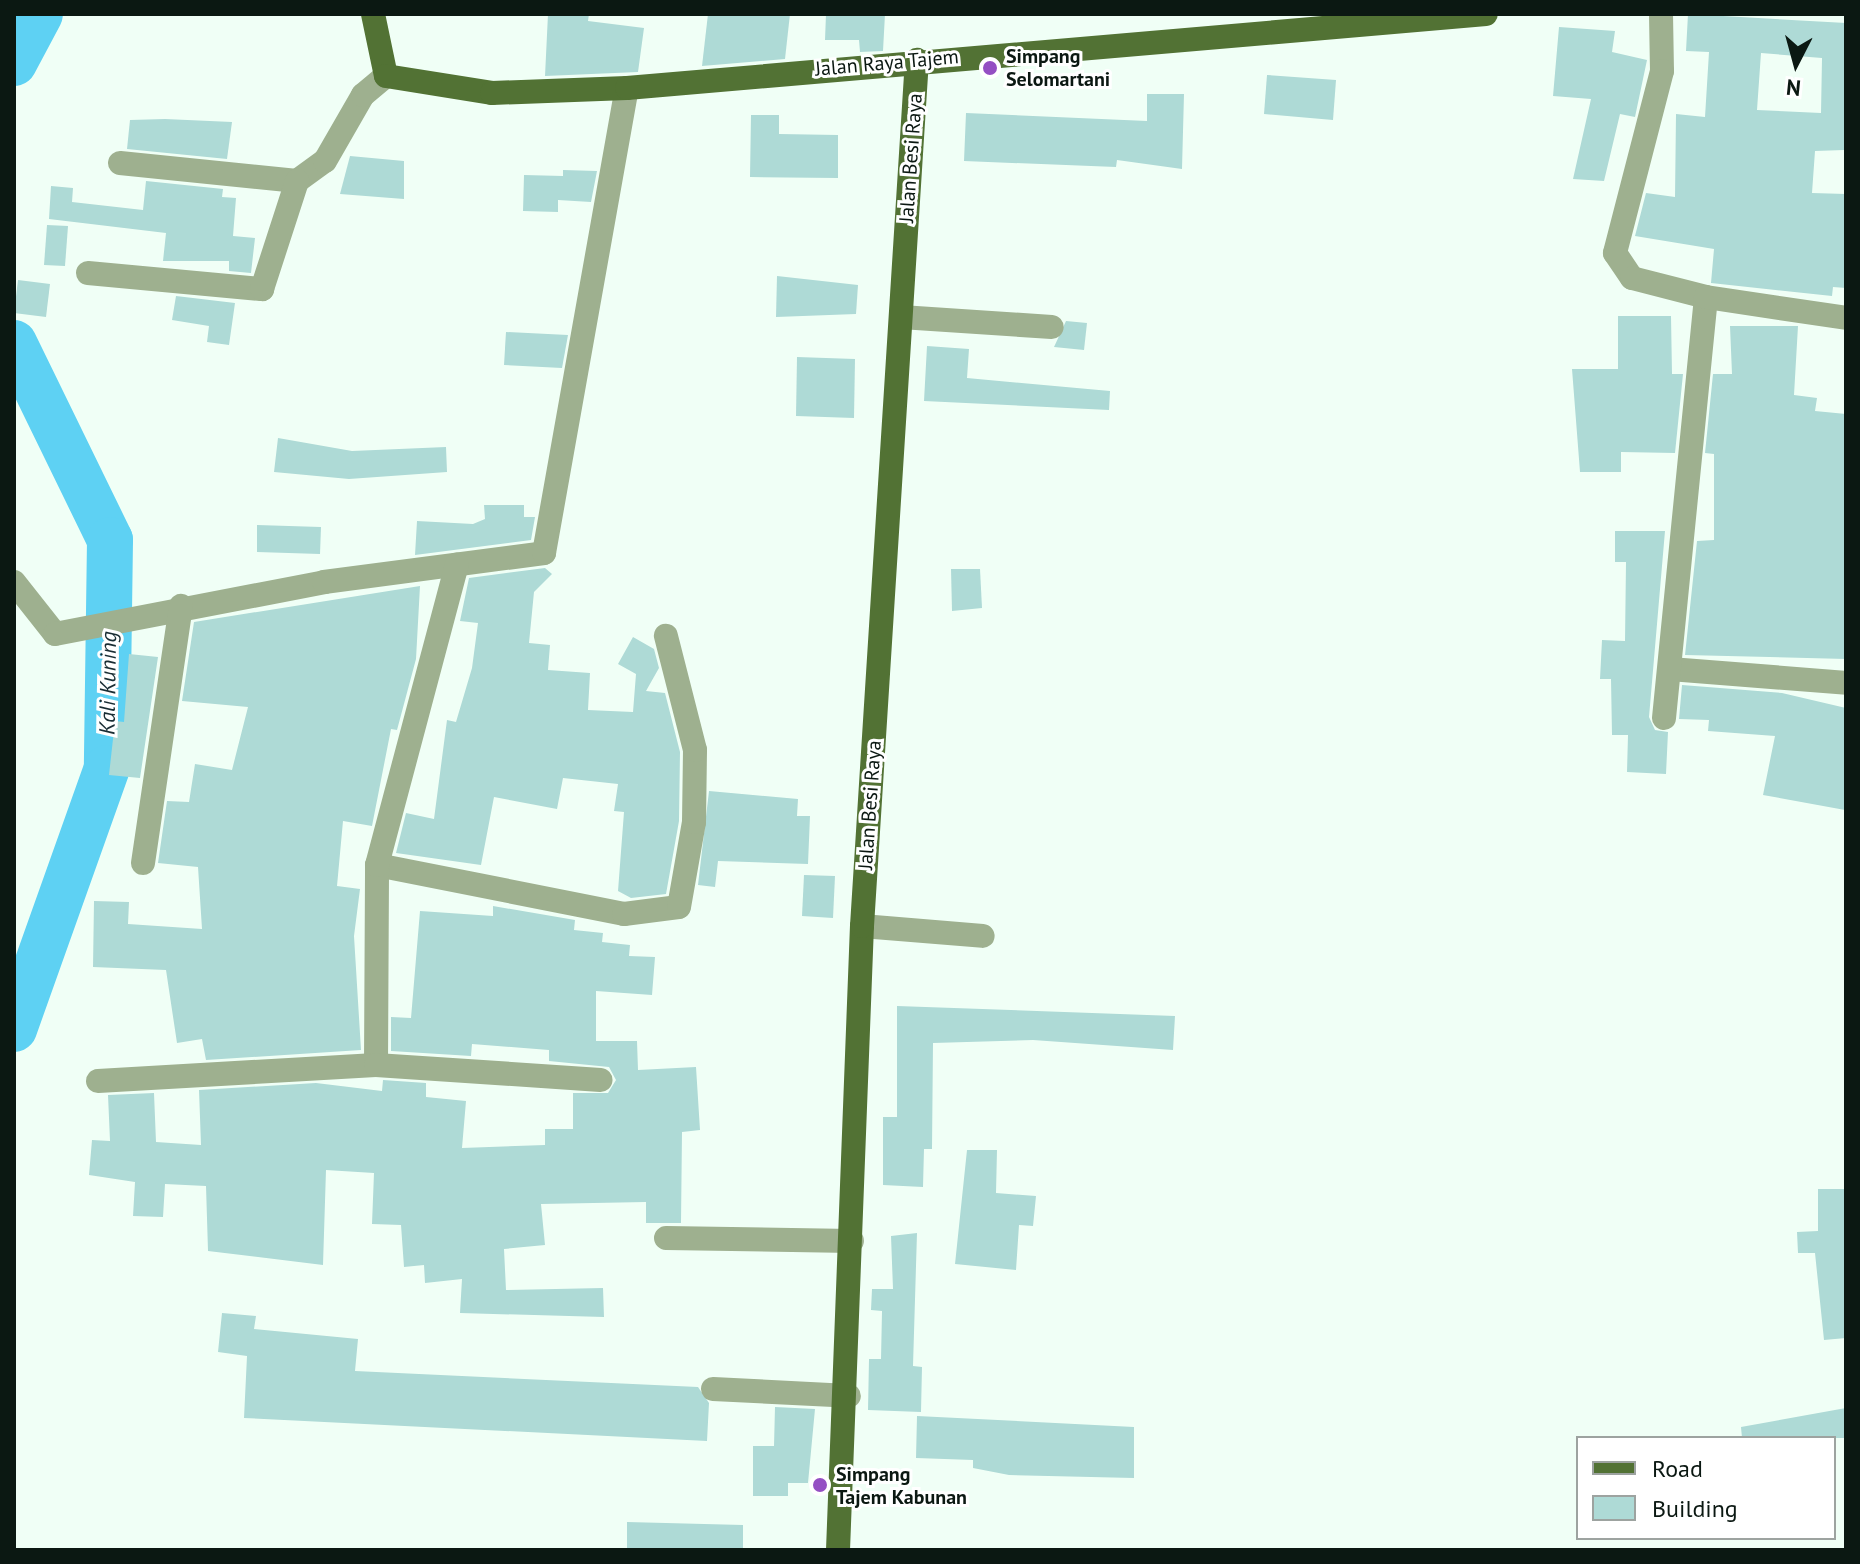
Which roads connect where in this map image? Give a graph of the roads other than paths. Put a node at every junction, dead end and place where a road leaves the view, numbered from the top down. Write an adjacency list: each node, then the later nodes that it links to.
1 (373, 14): 5 (main road)
2 (1486, 14): 4 (main road, Jalan Raya Tajem)
3 (1661, 14): 10 (street)
4 (917, 60): 6 (main road, Jalan Raya Tajem); 11 (main road, Jalan Besi Raya)
5 (386, 76): 6 (main road, Jalan Raya Tajem); 8 (street)
6 (627, 88): 14 (street)
7 (120, 163): 8 (street)
8 (297, 181): 9 (street)
9 (88, 273)
10 (1706, 297): 12 (street); 18 (street)
11 (901, 317): 13 (street); 23 (main road, Jalan Besi Raya)
12 (1846, 318)
13 (1052, 327)
14 (457, 564): 16 (street); 22 (street)
15 (14, 582): 16 (street)
16 (181, 606): 21 (street)
17 (666, 636): 22 (street)
18 (1670, 669): 19 (street); 20 (street)
19 (1846, 683)
20 (1664, 718)
21 (143, 863)
22 (377, 865): 25 (street)
23 (862, 926): 24 (street); 29 (main road, Jalan Besi Raya)
24 (983, 936)
25 (376, 1065): 26 (street); 27 (street)
26 (601, 1080)
27 (98, 1081)
28 (666, 1238): 29 (street)
29 (852, 1241): 31 (main road, Jalan Besi Raya)
30 (713, 1389): 31 (street)
31 (849, 1396): 32 (main road, Jalan Besi Raya)
32 (838, 1550)

